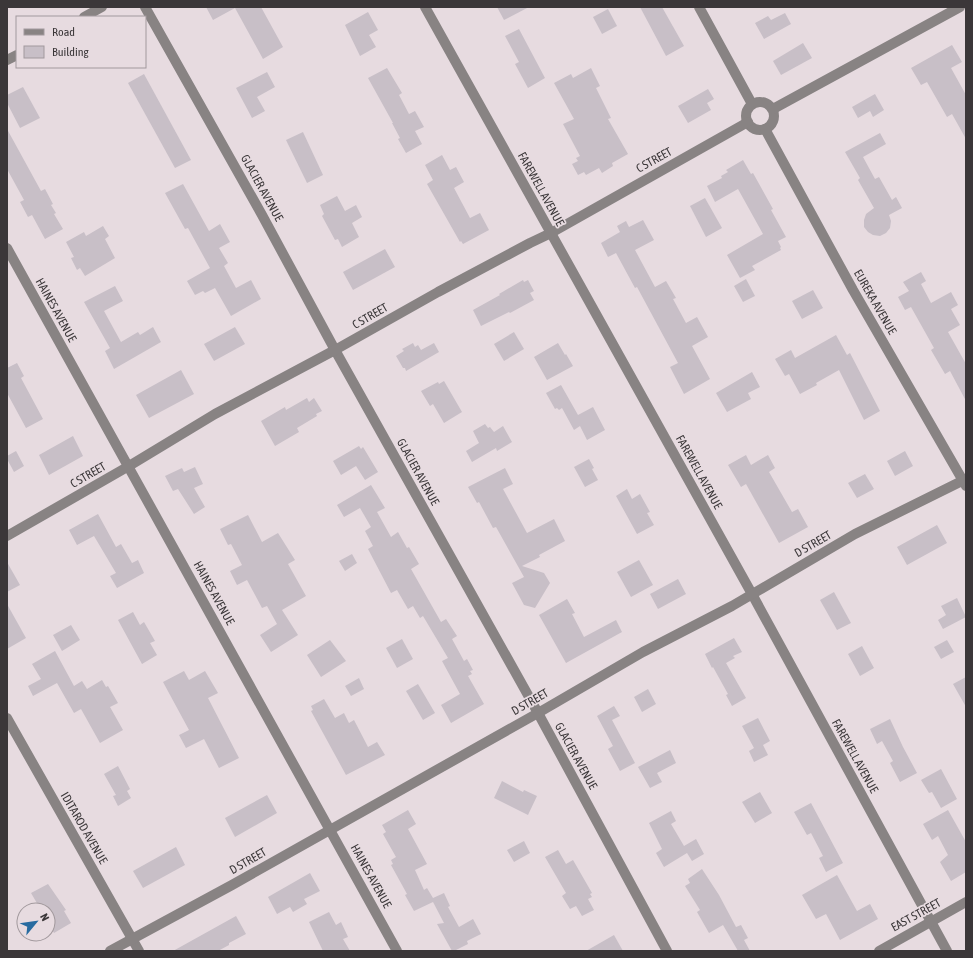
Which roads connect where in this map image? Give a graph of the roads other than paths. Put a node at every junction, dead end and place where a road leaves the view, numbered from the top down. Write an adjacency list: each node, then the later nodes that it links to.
1 (102, 7): 7 (street)
2 (145, 7): 16 (street, GLACIER AVENUE)
3 (425, 7): 14 (street, FAREWELL AVENUE)
4 (698, 7): 10 (street)
5 (960, 7): 6 (street); 11 (street)
6 (966, 13)
7 (86, 16)
8 (16, 56): 9 (street)
9 (7, 60)
10 (752, 104): 11 (street); 12 (street)
11 (773, 109): 13 (street)
12 (748, 122): 13 (street); 14 (street, C STREET)
13 (765, 129): 18 (street, EUREKA AVENUE)
14 (551, 233): 16 (street, C STREET); 20 (street, FAREWELL AVENUE)
15 (7, 248): 17 (street, HAINES AVENUE)
16 (335, 350): 17 (street, C STREET); 21 (street, GLACIER AVENUE)
17 (129, 466): 19 (street, C STREET); 23 (street, HAINES AVENUE)
18 (965, 482): 20 (street, D STREET)
19 (7, 536)
20 (752, 594): 21 (street, D STREET); 25 (street, FAREWELL AVENUE)
21 (538, 713): 23 (street, D STREET); 30 (street, GLACIER AVENUE)
22 (7, 718): 26 (street, IDITAROD AVENUE)
23 (330, 829): 26 (street, D STREET); 29 (street, HAINES AVENUE)
24 (966, 902): 25 (street, EAST STREET)
25 (930, 922): 31 (street, EAST STREET); 32 (street, FAREWELL AVENUE)
26 (132, 938): 27 (street, D STREET); 28 (street, IDITAROD AVENUE)
27 (110, 951)
28 (139, 951)
29 (397, 951)
30 (667, 951)
31 (879, 951)
32 (947, 951)

